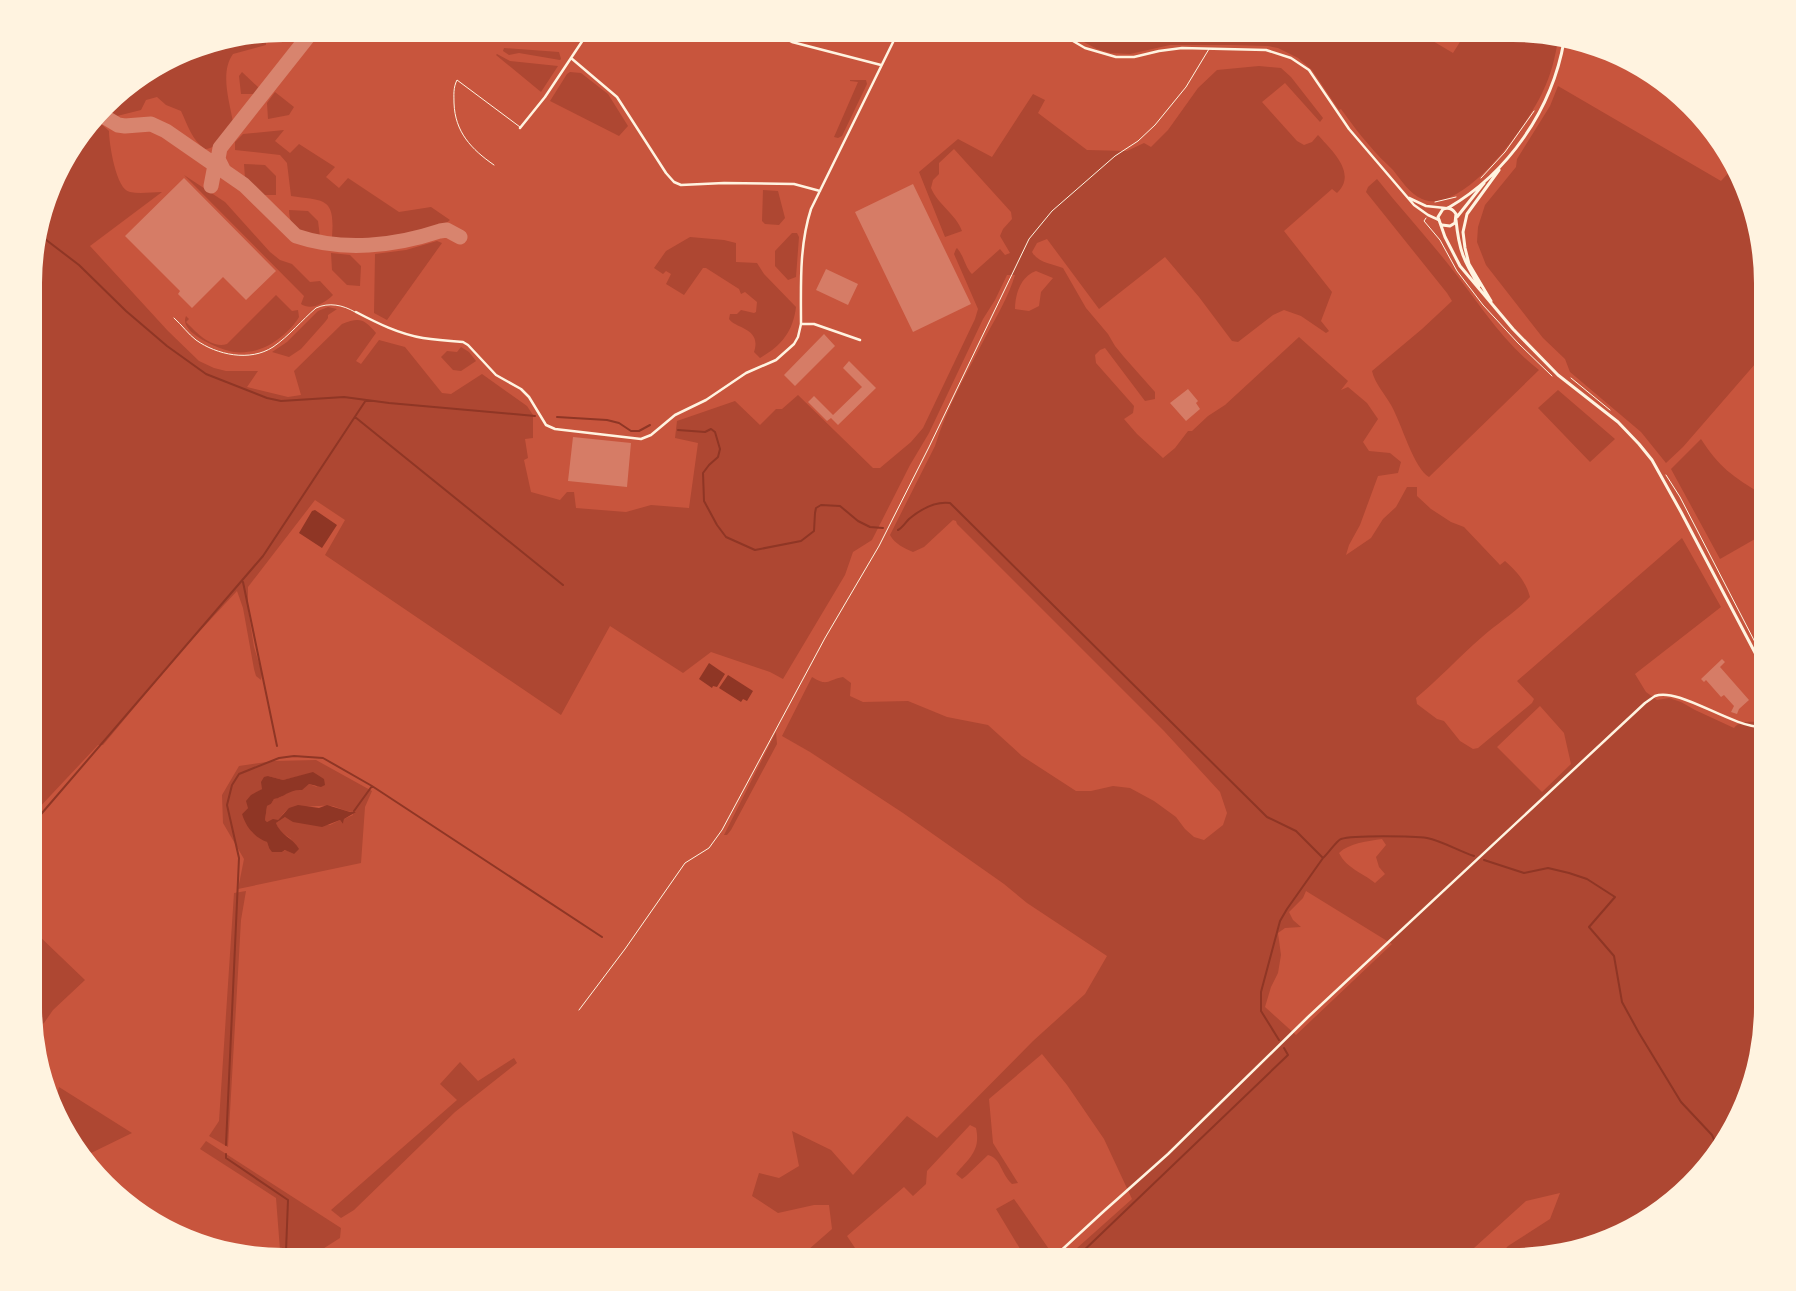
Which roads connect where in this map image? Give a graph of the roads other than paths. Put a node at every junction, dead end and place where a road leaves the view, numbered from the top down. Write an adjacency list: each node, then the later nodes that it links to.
1 (582, 42): 7 (street)
2 (792, 42): 8 (street)
3 (893, 42): 8 (street)
4 (1075, 42): 6 (street)
5 (1563, 48): 11 (main road)
6 (1210, 49): 14 (street); 27 (lane)
7 (571, 58): 9 (street); 13 (street)
8 (881, 66): 13 (street)
9 (520, 128): 10 (lane)
10 (494, 165)
11 (1502, 166): 12 (main road); 20 (main road)
12 (1490, 177): 15 (main road); 16 (main road)
13 (820, 191): 23 (street)
14 (1408, 198): 15 (street); 17 (street)
15 (1446, 208): 16 (main road); 17 (main road)
16 (1456, 219): 18 (main road); 19 (main road)
17 (1438, 220): 18 (main road)
18 (1442, 225): 19 (main road)
19 (1485, 295): 20 (main road)
20 (1493, 305): 25 (main road)
21 (356, 312): 22 (lane); 23 (street)
22 (174, 318)
23 (801, 324): 24 (street)
24 (860, 340)
25 (1754, 651)
26 (1754, 727): 28 (street)
27 (579, 1010)
28 (1064, 1248)

